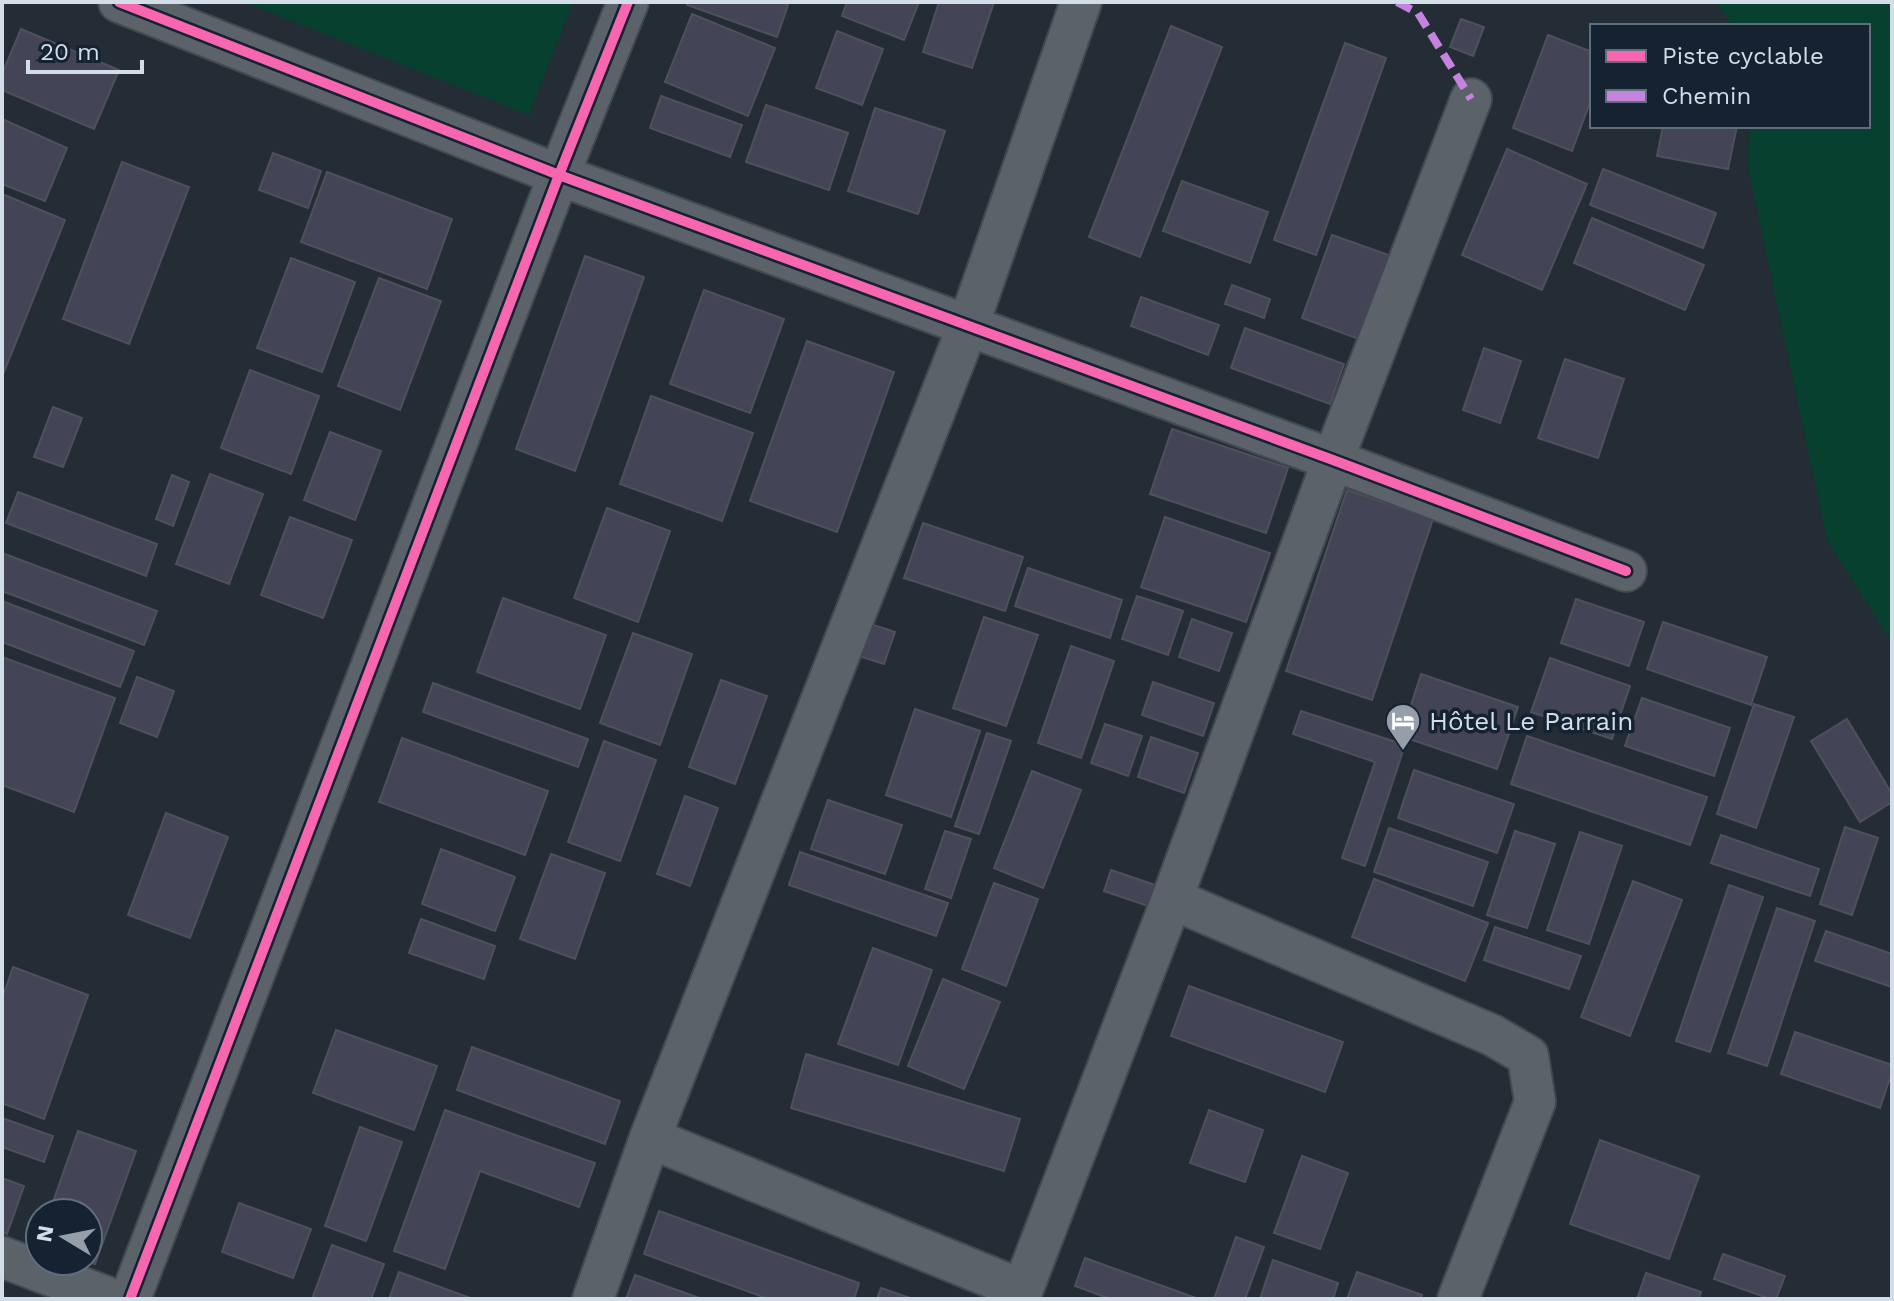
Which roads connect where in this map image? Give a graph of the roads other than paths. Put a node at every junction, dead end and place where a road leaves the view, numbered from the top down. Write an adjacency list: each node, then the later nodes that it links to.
1 (119, 2): 5 (street)
2 (628, 2): 5 (street)
3 (1081, 2): 6 (street)
4 (1471, 99): 7 (street)
5 (559, 175): 6 (street); 14 (street)
6 (968, 326): 7 (street); 10 (street)
7 (1333, 460): 8 (street); 9 (street)
8 (1626, 571)
9 (1172, 899): 12 (street); 16 (street)
10 (650, 1138): 12 (street); 15 (street)
11 (2, 1257): 13 (street)
12 (1021, 1295)
13 (112, 1299)
14 (130, 1299)
15 (593, 1299)
16 (1458, 1299)

